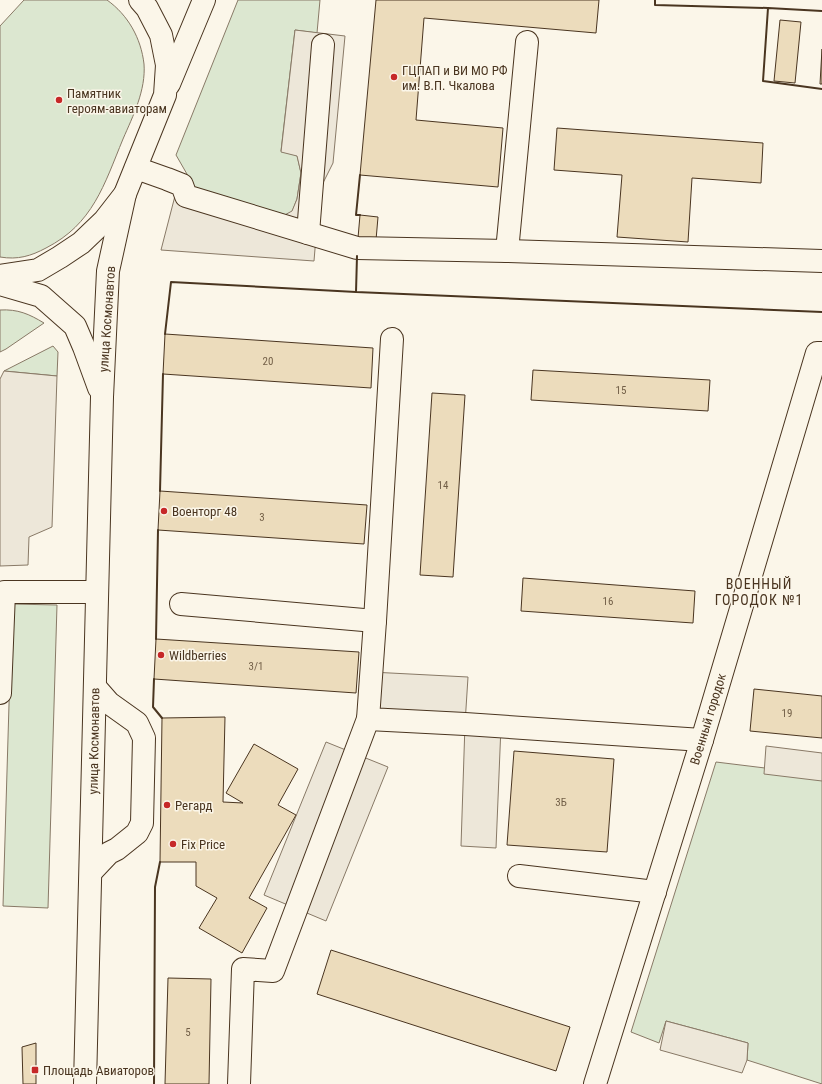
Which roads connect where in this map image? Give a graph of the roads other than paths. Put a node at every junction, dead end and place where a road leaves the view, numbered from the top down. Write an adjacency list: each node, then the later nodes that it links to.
1 (140, 0): 5 (main road)
2 (204, 0): 5 (main road)
3 (527, 42): 9 (main road)
4 (323, 45): 8 (main road)
5 (165, 95): 6 (main road)
6 (136, 168): 7 (main road); 8 (main road)
7 (125, 194): 11 (main road); 15 (main road, улица Космонавтов)
8 (308, 233): 9 (main road)
9 (506, 251): 10 (main road)
10 (822, 262)
11 (0, 276)
12 (0, 284): 15 (main road, улица Космонавтов)
13 (392, 339): 18 (main road)
14 (819, 353): 22 (main road, Военный городок)
15 (102, 397): 16 (main road, улица Космонавтов)
16 (97, 592): 19 (main road, улица Космонавтов); 20 (main road)
17 (181, 604): 18 (main road)
18 (375, 621): 21 (main road)
19 (95, 687): 23 (main road, улица Космонавтов); 23 (main road)
20 (0, 693)
21 (368, 719): 22 (main road); 27 (main road)
22 (702, 740): 25 (main road, Военный городок)
23 (91, 872): 26 (main road, улица Космонавтов)
24 (519, 876): 25 (main road)
25 (655, 892): 28 (main road, Военный городок)
26 (85, 1084)
27 (239, 1084)
28 (595, 1084)

